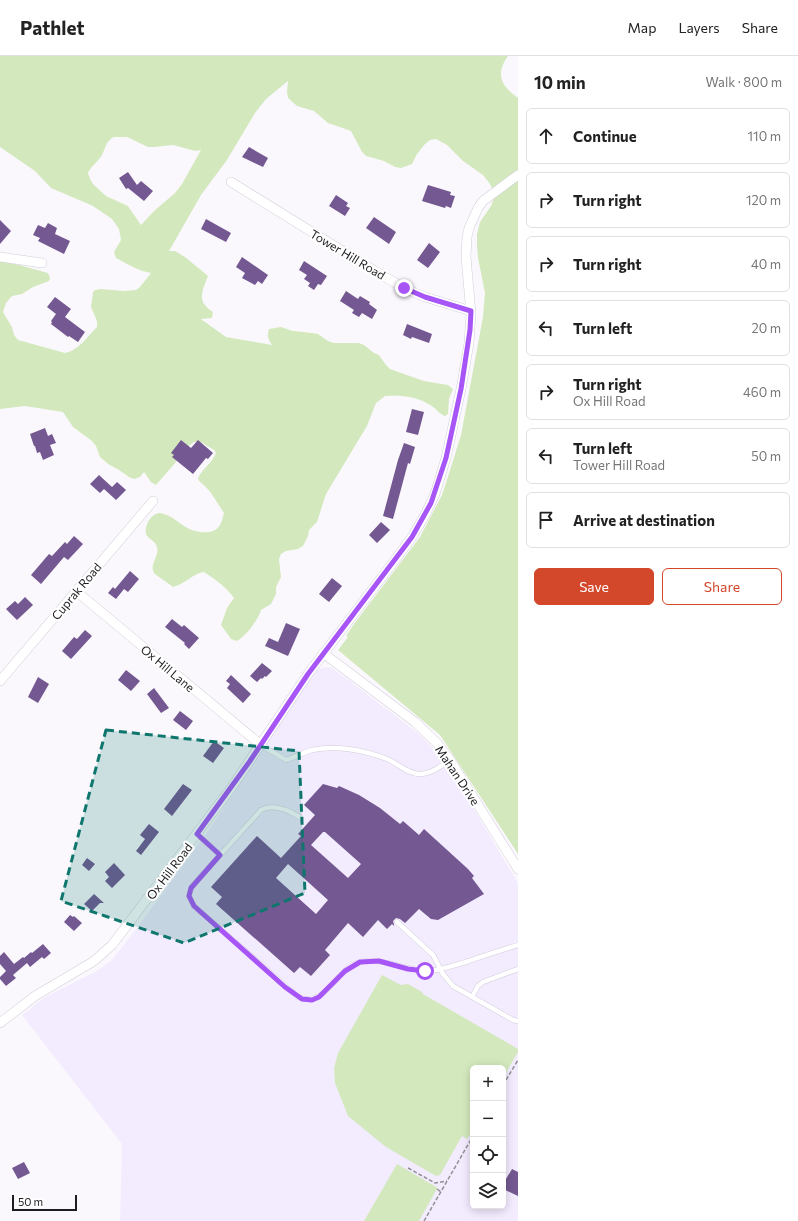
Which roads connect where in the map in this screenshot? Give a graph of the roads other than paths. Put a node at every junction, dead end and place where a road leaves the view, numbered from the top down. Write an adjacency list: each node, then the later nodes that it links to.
1 (518, 175): 5 (street, Ox Hill Road)
2 (231, 182): 5 (street, Tower Hill Road)
3 (0, 257): 4 (street)
4 (42, 263)
5 (471, 311): 8 (street, Ox Hill Road)
6 (153, 501): 7 (street, Cuprak Road)
7 (76, 591): 9 (street, Cuprak Road); 10 (street, Ox Hill Lane)
8 (323, 653): 10 (street, Ox Hill Road); 11 (street, Mahan Drive)
9 (0, 681)
10 (261, 745): 11 (lane); 13 (street, Ox Hill Road)
11 (450, 760): 15 (street, Mahan Drive)
12 (301, 818): 14 (lane)
13 (197, 834): 14 (lane); 22 (street, Ox Hill Road)
14 (220, 855): 18 (lane)
15 (518, 870)
16 (397, 922): 18 (lane)
17 (518, 945): 18 (lane)
18 (440, 969): 20 (lane)
19 (518, 970): 20 (lane)
20 (472, 997): 21 (lane)
21 (518, 1021)
22 (0, 1023)

